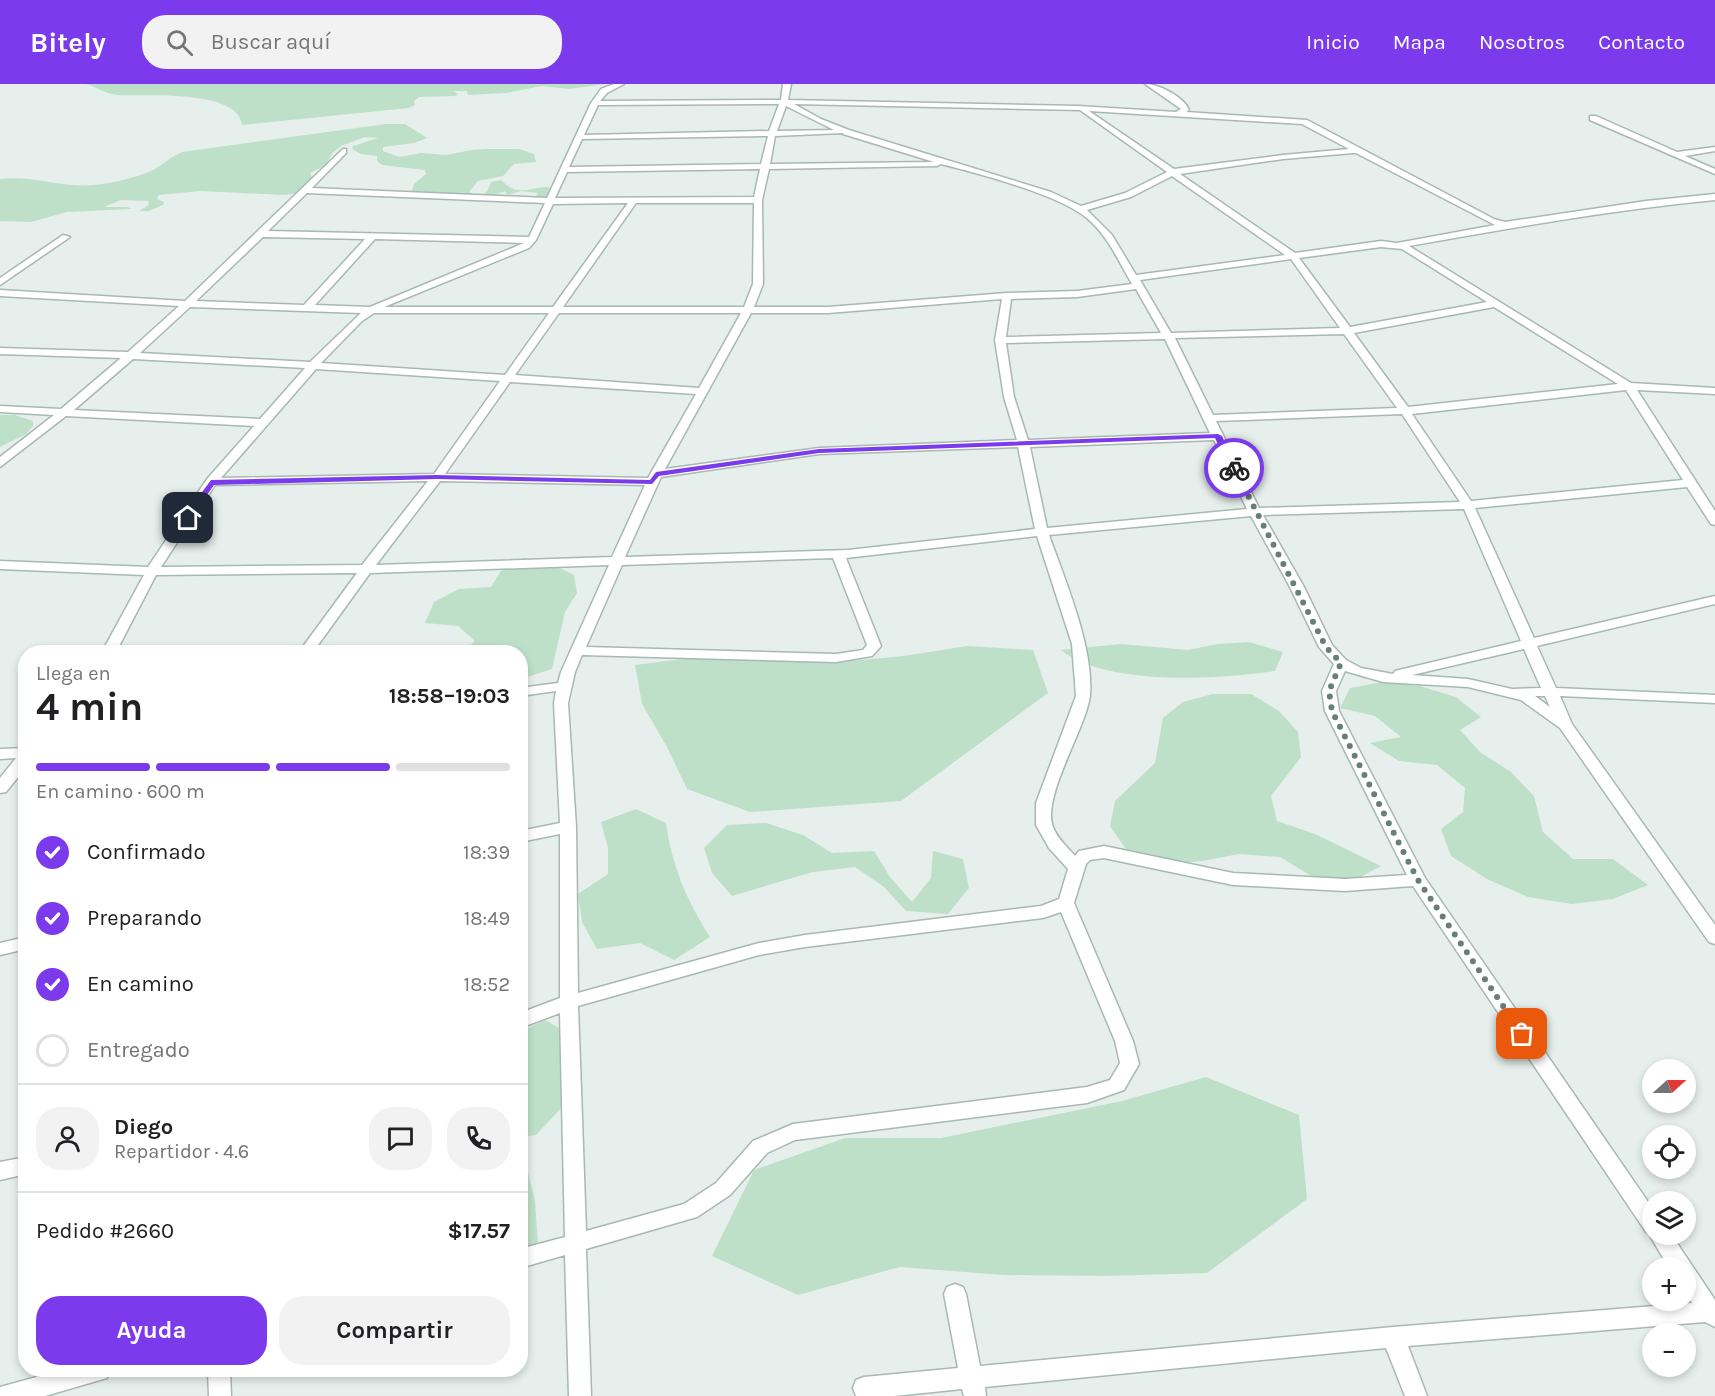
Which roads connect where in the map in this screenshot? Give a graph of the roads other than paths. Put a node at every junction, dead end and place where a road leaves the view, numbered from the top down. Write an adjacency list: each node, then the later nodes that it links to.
1 (620, 84): 5 (street)
2 (787, 84): 4 (street)
3 (1149, 84): 7 (street)
4 (783, 102): 5 (street); 6 (street); 9 (street); 10 (street)
5 (595, 103): 11 (street)
6 (1078, 108): 7 (street); 19 (street)
7 (1178, 114): 14 (street)
8 (1593, 118): 15 (street)
9 (846, 132): 10 (street); 16 (street)
10 (772, 134): 11 (street); 17 (street)
11 (581, 136): 18 (street)
12 (1715, 149): 15 (street)
13 (343, 151): 21 (street)
14 (1356, 152): 19 (street); 27 (street)
15 (1676, 155): 20 (street)
16 (952, 164): 17 (street); 26 (street)
17 (765, 167): 18 (street); 23 (street)
18 (565, 170): 24 (street)
19 (1173, 172): 26 (street); 33 (street)
20 (1715, 172)
21 (305, 190): 24 (street); 28 (street)
22 (1715, 197): 27 (street)
23 (758, 200): 25 (street); 43 (street)
24 (550, 201): 25 (street); 31 (street)
25 (633, 202): 42 (street)
26 (1080, 209): 35 (street)
27 (1502, 225): 32 (street)
28 (262, 234): 30 (street); 39 (street)
29 (66, 237): 34 (street)
30 (372, 237): 31 (street); 40 (street)
31 (532, 240): 41 (street)
32 (1400, 245): 33 (street); 38 (street)
33 (1293, 256): 35 (street); 44 (street)
34 (0, 282)
35 (1138, 282): 37 (street); 45 (street)
36 (0, 293): 39 (street)
37 (1006, 296): 43 (street); 46 (street)
38 (1498, 303): 44 (street); 51 (street)
39 (188, 304): 40 (street); 48 (street)
40 (307, 308): 41 (street)
41 (370, 310): 42 (street); 49 (street)
42 (554, 310): 43 (street); 50 (street)
43 (748, 310): 52 (street)
44 (1346, 331): 45 (street); 55 (street)
45 (1169, 337): 46 (street); 57 (street)
46 (1000, 340): 60 (street)
47 (0, 351): 48 (street)
48 (130, 355): 49 (street); 56 (street)
49 (313, 366): 50 (street); 58 (street)
50 (505, 379): 52 (street); 62 (street)
51 (1629, 386): 53 (street); 55 (street); 65 (street)
52 (701, 391): 63 (street)
53 (1715, 391)
54 (0, 409): 56 (street)
55 (1405, 411): 57 (street); 66 (street)
56 (66, 413): 58 (street); 61 (street)
57 (1209, 418): 59 (street)
58 (264, 423): 64 (street)
59 (1218, 436): 60 (street); 67 (street)
60 (1023, 442): 63 (street); 69 (street)
61 (0, 463)
62 (437, 477): 63 (street); 64 (street); 73 (street)
63 (654, 478): 71 (street)
64 (211, 482): 74 (street)
65 (1691, 483): 66 (street); 68 (street)
66 (1468, 505): 67 (street); 76 (street)
67 (1255, 512): 69 (street); 80 (street)
68 (1715, 521)
69 (1042, 532): 70 (street); 94 (street)
70 (838, 555): 71 (street); 79 (street)
71 (618, 561): 73 (street); 79 (street)
72 (0, 565): 74 (street)
73 (366, 569): 74 (street); 78 (street)
74 (152, 571): 77 (street)
75 (1715, 600): 76 (street)
76 (1529, 644): 81 (street); 85 (street)
77 (112, 645)
78 (311, 645)
79 (577, 651): 82 (street)
80 (1341, 663): 81 (street); 95 (street)
81 (1383, 678): 84 (street)
82 (565, 686): 83 (street); 92 (street)
83 (528, 691)
84 (1505, 692): 85 (street); 87 (street)
85 (1551, 692): 86 (street); 87 (street)
86 (1715, 699)
87 (1565, 725): 97 (street)
88 (0, 754): 89 (street)
89 (18, 755)
90 (18, 773): 91 (street)
91 (0, 788)
92 (568, 827): 93 (street); 100 (street)
93 (528, 835)
94 (1075, 866): 95 (street); 96 (street)
95 (1418, 880): 104 (street)
96 (1066, 903): 100 (street); 105 (street)
97 (1715, 938)
98 (18, 945): 99 (street)
99 (0, 949)
100 (569, 1002): 101 (street); 105 (street)
101 (528, 1017)
102 (18, 1167): 103 (street)
103 (0, 1172)
104 (1642, 1210)
105 (576, 1245): 106 (street); 117 (street)
106 (528, 1257)
107 (1696, 1289): 109 (street)
108 (955, 1294): 113 (street)
109 (1714, 1314): 110 (street)
110 (1393, 1337): 113 (street); 118 (street)
111 (74, 1377): 115 (street)
112 (219, 1377): 116 (street)
113 (973, 1387): 114 (street)
114 (864, 1388)
115 (6, 1396)
116 (219, 1396)
117 (580, 1396)
118 (1416, 1396)

